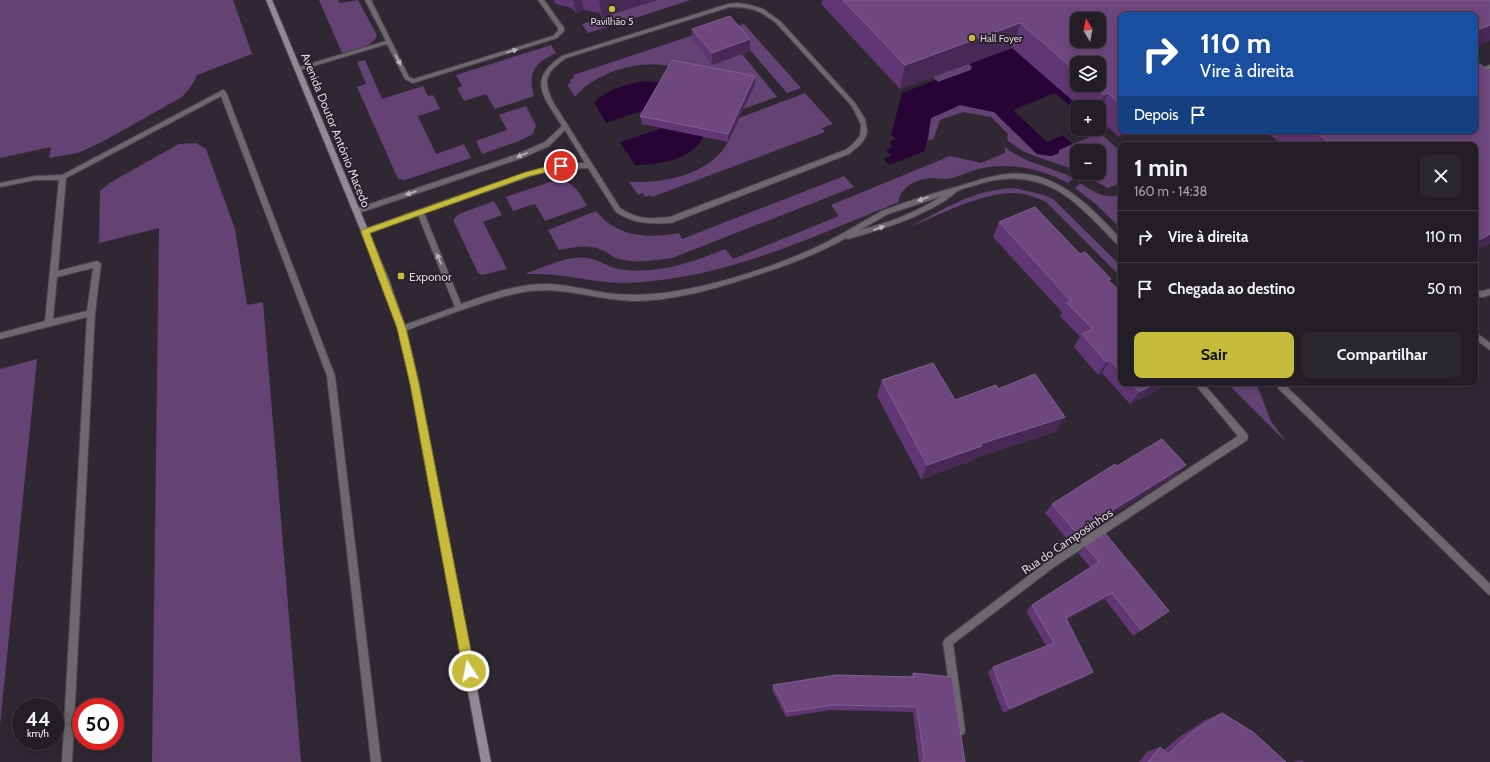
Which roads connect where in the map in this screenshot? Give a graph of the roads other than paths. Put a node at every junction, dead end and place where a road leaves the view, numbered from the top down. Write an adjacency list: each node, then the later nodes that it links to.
1 (270, 0): 6 (main road, Avenida Doutor António Macedo)
2 (368, 0): 4 (street)
3 (541, 0): 4 (street, one-way to 3)
4 (389, 42): 6 (street)
5 (1490, 67): 7 (street)
6 (298, 69): 13 (main road, Avenida Doutor António Macedo)
7 (1478, 83)
8 (565, 126): 9 (street); 9 (street); 13 (street, one-way to 13)
9 (590, 166): 14 (street)
10 (63, 177): 11 (street); 18 (street); 33 (street)
11 (0, 185)
12 (960, 188): 16 (street, one-way to 16); 16 (street, one-way to 12); 17 (street)
13 (357, 211): 15 (main road, Avenida Doutor António Macedo)
14 (420, 212): 15 (street); 21 (street, one-way to 14)
15 (365, 232): 24 (main road, Avenida Doutor António Macedo)
16 (841, 238): 21 (street)
17 (1118, 240)
18 (55, 275): 22 (street); 23 (street)
19 (1490, 292): 20 (street)
20 (1478, 294)
21 (459, 308): 24 (street)
22 (91, 313): 23 (street); 32 (street)
23 (49, 324): 25 (street)
24 (402, 328): 34 (main road, Avenida Doutor António Macedo)
25 (0, 336)
26 (1478, 337): 27 (street)
27 (1490, 347)
28 (1201, 386): 31 (street, Rua do Camposinhos)
29 (1284, 386): 30 (street)
30 (1490, 590)
31 (961, 740)
32 (67, 762)
33 (376, 762)
34 (486, 762)

